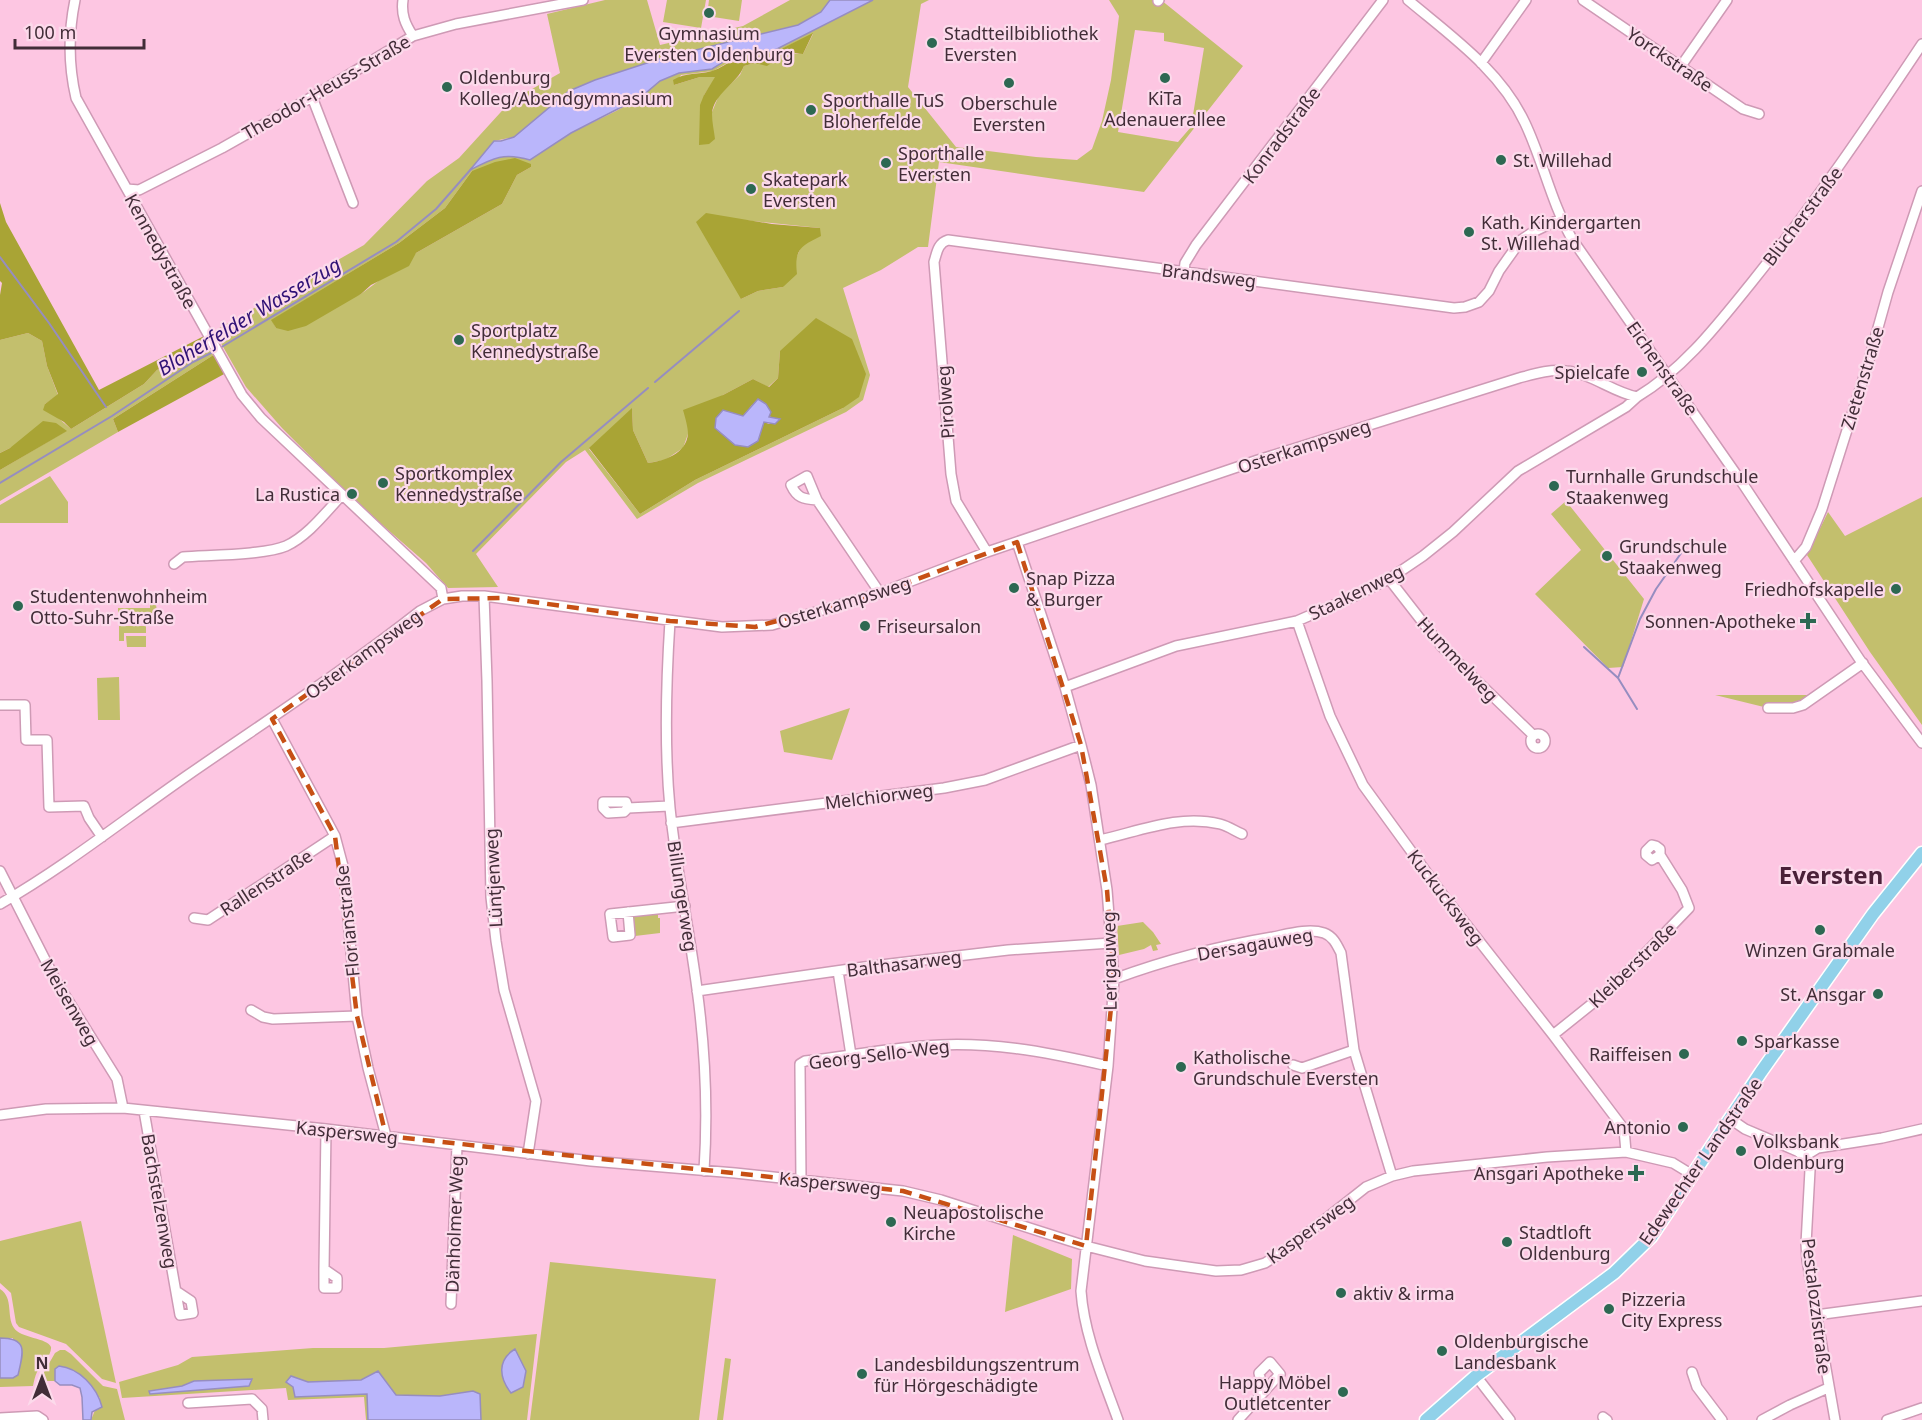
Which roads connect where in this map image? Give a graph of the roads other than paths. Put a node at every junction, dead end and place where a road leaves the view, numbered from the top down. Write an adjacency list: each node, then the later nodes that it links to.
1 (75, 0): 16 (street, Kennedystraße)
2 (403, 0): 10 (street)
3 (583, 0): 9 (street, Theodor-Heuss-Straße)
4 (1383, 0): 21 (street, Konradstraße)
5 (1408, 0): 12 (street, Eichenstraße)
6 (1526, 0): 12 (street)
7 (1583, 0): 13 (street, Yorckstraße)
8 (1727, 0): 13 (street)
9 (534, 5): 10 (street, Theodor-Heuss-Straße)
10 (413, 36): 14 (street, Theodor-Heuss-Straße)
11 (1922, 44): 22 (street, Blücherstraße)
12 (1481, 63): 19 (street, Eichenstraße)
13 (1681, 66): 15 (street, Yorckstraße)
14 (312, 98): 16 (street, Theodor-Heuss-Straße); 18 (street)
15 (1759, 114)
16 (128, 189): 24 (street, Kennedystraße)
17 (1922, 191): 28 (street, Zietenstraße)
18 (353, 203)
19 (1560, 219): 21 (street, Brandsweg); 22 (street, Eichenstraße)
20 (940, 244): 21 (street, Brandsweg); 27 (street, Pirolweg)
21 (1184, 271)
22 (1667, 376): 23 (street); 28 (street, Eichenstraße)
23 (1637, 397): 26 (street, Osterkampsweg); 30 (street, Staakenweg)
24 (342, 495): 29 (street); 33 (street, Kennedystraße)
25 (817, 500): 31 (street)
26 (1017, 542): 27 (street, Osterkampsweg); 37 (street, Lerigauweg)
27 (987, 552): 31 (street, Osterkampsweg)
28 (1794, 561): 36 (street, Eichenstraße)
29 (174, 564)
30 (1389, 579): 35 (street, Staakenweg); 41 (street, Hummelweg)
31 (880, 593): 34 (street, Osterkampsweg)
32 (483, 596): 33 (street, Osterkampsweg); 34 (street, Osterkampsweg); 79 (street, Lüntjenweg)
33 (444, 599): 40 (street, Osterkampsweg)
34 (670, 621): 44 (street, Billungerweg)
35 (1297, 621): 37 (street, Staakenweg); 65 (street, Kuckucksweg)
36 (1863, 663): 39 (street); 42 (street, Eichenstraße)
37 (1065, 687): 43 (street, Lerigauweg)
38 (0, 705): 49 (street)
39 (1768, 708)
40 (272, 719): 48 (street, Florianstraße); 49 (street, Osterkampsweg)
41 (1533, 735)
42 (1922, 742)
43 (1082, 746): 46 (street, Melchiorweg); 50 (street, Lerigauweg)
44 (669, 806): 45 (street); 46 (street, Billungerweg)
45 (628, 808)
46 (671, 823): 56 (street, Billungerweg)
47 (1242, 834): 50 (street)
48 (335, 836): 58 (street, Rallenstraße); 64 (street, Florianstraße)
49 (102, 837): 54 (street, Osterkampsweg)
50 (1100, 840): 59 (street, Lerigauweg)
51 (1922, 853): 73 (main road, Edewechter Landstraße)
52 (1660, 855): 65 (street, Kleiberstraße)
53 (0, 871): 54 (street, Meisenweg)
54 (13, 897): 55 (street, Osterkampsweg); 70 (street, Meisenweg)
55 (0, 904)
56 (684, 906): 57 (street); 62 (street, Billungerweg)
57 (628, 912)
58 (194, 918)
59 (1111, 943): 60 (street, Balthasarweg); 61 (street, Lerigauweg)
60 (838, 971): 62 (street, Balthasarweg); 67 (street)
61 (1114, 979): 66 (street, Dersagauweg); 69 (street, Lerigauweg)
62 (697, 991): 81 (street, Billungerweg)
63 (251, 1010): 64 (street)
64 (357, 1016): 76 (street, Florianstraße)
65 (1553, 1035): 78 (street, Kuckucksweg)
66 (1354, 1050): 68 (street); 83 (street, Dersagauweg)
67 (851, 1055): 69 (street, Georg-Sello-Weg); 84 (street, Georg-Sello-Weg)
68 (1293, 1065)
69 (1108, 1066): 85 (street, Lerigauweg)
70 (123, 1108): 71 (street, Kaspersweg); 72 (street, Kaspersweg)
71 (144, 1111): 74 (street, Kaspersweg); 87 (street, Bachstelzenweg)
72 (0, 1115)
73 (1729, 1118): 80 (street); 82 (main road, Edewechter Landstraße)
74 (326, 1129): 76 (street, Kaspersweg); 86 (street)
75 (1922, 1129): 80 (street)
76 (386, 1136): 77 (street, Kaspersweg)
77 (457, 1145): 79 (street, Kaspersweg); 89 (street, Dänholmer Weg)
78 (1626, 1152): 82 (street, Kaspersweg); 83 (street, Kaspersweg)
79 (528, 1154): 81 (street, Kaspersweg)
80 (1805, 1156): 90 (street, Pestalozzistraße)
81 (704, 1171): 84 (street, Kaspersweg)
82 (1691, 1174): 92 (main road, Edewechter Landstraße)
83 (1392, 1176): 85 (street, Kaspersweg)
84 (801, 1180): 85 (street, Kaspersweg)
85 (1086, 1246): 100 (street, Lerigauweg)
86 (324, 1269)
87 (176, 1291)
88 (1922, 1300): 90 (street)
89 (451, 1304)
90 (1816, 1315): 93 (street, Pestalozzistraße)
91 (1692, 1372): 104 (street)
92 (1476, 1376): 102 (main road, Edewechter Landstraße); 103 (street)
93 (1828, 1388): 105 (street); 106 (street, Pestalozzistraße)
94 (1263, 1391): 101 (street)
95 (188, 1403): 99 (street)
96 (1922, 1408): 107 (street)
97 (0, 1418): 98 (street)
98 (43, 1420)
99 (262, 1420)
100 (1118, 1420)
101 (1238, 1420)
102 (1426, 1420)
103 (1510, 1420)
104 (1722, 1420)
105 (1762, 1420)
106 (1835, 1420)
107 (1887, 1420)

